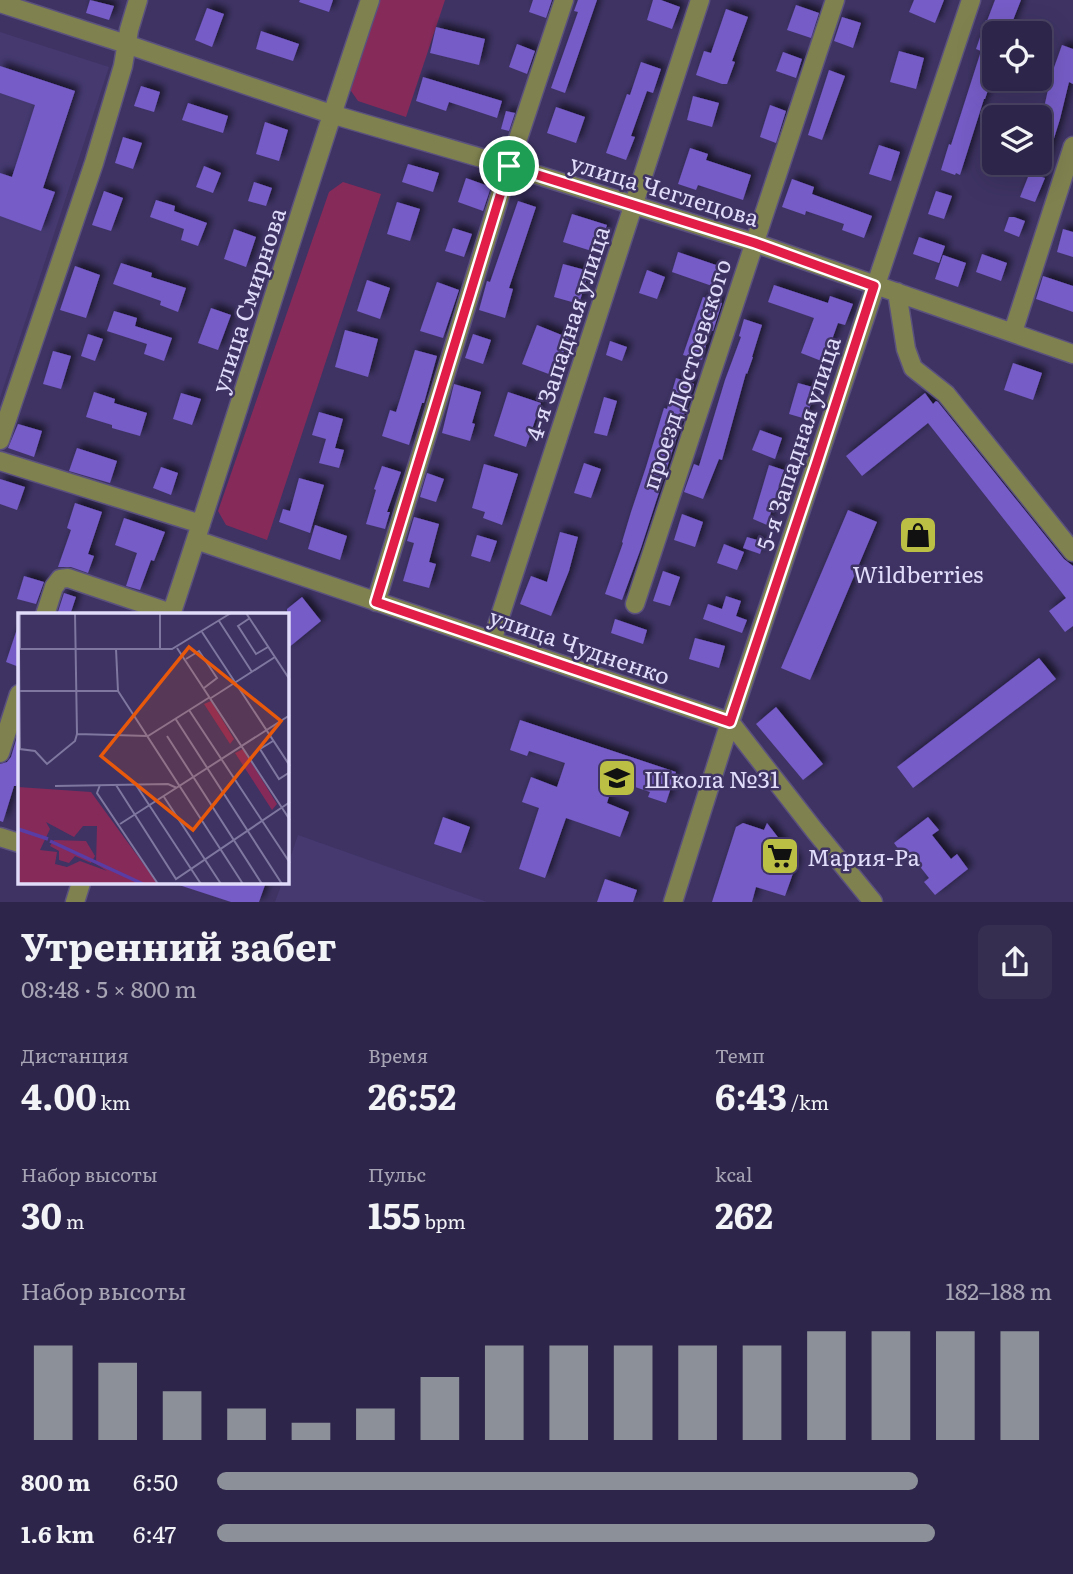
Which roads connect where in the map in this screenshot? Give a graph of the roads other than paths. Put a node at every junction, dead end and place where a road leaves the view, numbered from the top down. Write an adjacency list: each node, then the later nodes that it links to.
1 (138, 0): 8 (street)
2 (370, 0): 9 (street, улица Смирнова)
3 (564, 0): 11 (street)
4 (700, 0): 12 (street, 4-я Западная улица)
5 (835, 0): 13 (street, проезд Достоевского)
6 (971, 0): 14 (street, 5-я Западная улица)
7 (0, 3): 8 (street, улица Чеглецова)
8 (126, 44): 9 (street, улица Чеглецова); 18 (street)
9 (331, 114): 11 (street, улица Чеглецова); 20 (street, улица Смирнова)
10 (1073, 146): 16 (street)
11 (509, 166): 12 (street, улица Чеглецова); 22 (street)
12 (633, 205): 13 (street, улица Чеглецова); 27 (street, 4-я Западная улица)
13 (755, 243): 14 (street, улица Чеглецова); 23 (street, проезд Достоевского)
14 (874, 286): 15 (street, улица Чеглецова); 29 (street, 5-я Западная улица)
15 (897, 292): 16 (street, улица Чеглецова); 21 (street)
16 (1013, 332): 17 (street, улица Чеглецова)
17 (1073, 354)
18 (0, 440)
19 (0, 461): 20 (street, улица Чудненко)
20 (198, 532): 22 (street, улица Чудненко); 26 (street, улица Смирнова)
21 (1073, 552)
22 (376, 602): 27 (street, улица Чудненко)
23 (635, 604)
24 (46, 613): 25 (street)
25 (168, 613)
26 (171, 613)
27 (492, 641): 29 (street, улица Чудненко)
28 (18, 697): 30 (street)
29 (730, 722): 35 (street, 5-я Западная улица); 36 (street)
30 (0, 753)
31 (0, 837): 32 (street)
32 (18, 844)
33 (81, 884): 34 (street)
34 (75, 902)
35 (673, 902)
36 (873, 902)

